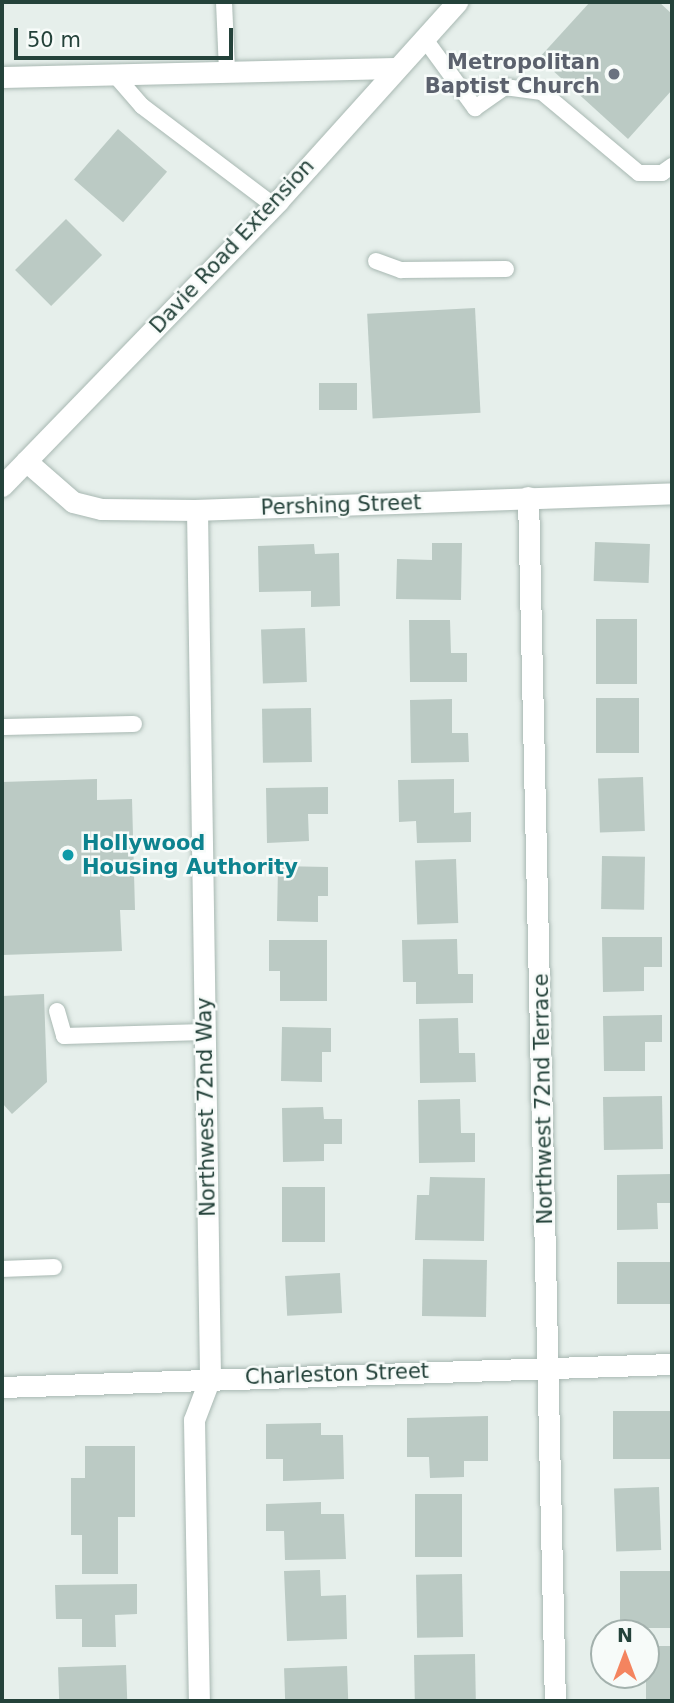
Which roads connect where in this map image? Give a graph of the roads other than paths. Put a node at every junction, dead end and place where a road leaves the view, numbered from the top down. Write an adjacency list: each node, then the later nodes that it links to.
1 (224, 2): 5 (lane)
2 (457, 2): 3 (street, Davie Road Extension)
3 (424, 38): 4 (street, Davie Road Extension); 8 (lane)
4 (395, 68): 5 (street); 9 (street, Davie Road Extension)
5 (227, 72): 6 (street)
6 (115, 75): 7 (street); 9 (lane)
7 (2, 77)
8 (672, 166)
9 (273, 205): 12 (street, Davie Road Extension)
10 (376, 261): 11 (lane)
11 (506, 269)
12 (26, 461): 13 (street, Davie Road Extension); 16 (street, Pershing Street)
13 (2, 486)
14 (672, 492): 15 (street, Pershing Street)
15 (528, 497): 16 (street, Pershing Street); 24 (street, Northwest 72nd Terrace)
16 (197, 510): 20 (street, Northwest 72nd Way)
17 (134, 724): 18 (lane)
18 (2, 727)
19 (57, 1011): 20 (lane)
20 (205, 1032): 25 (street, Northwest 72nd Way)
21 (54, 1266): 22 (lane)
22 (2, 1269)
23 (672, 1364): 24 (street, Charleston Street)
24 (549, 1368): 25 (street, Charleston Street); 28 (street, Northwest 72nd Terrace)
25 (211, 1378): 26 (street, Charleston Street); 27 (street, Northwest 72nd Way)
26 (2, 1387)
27 (199, 1701)
28 (555, 1701)

